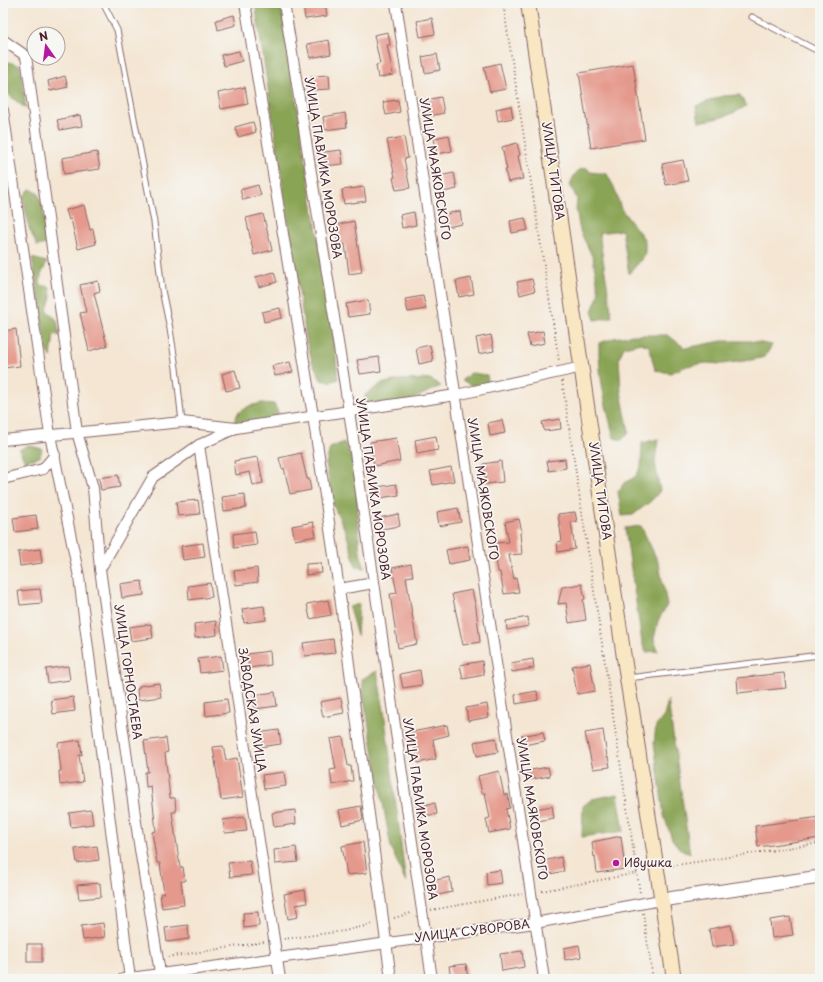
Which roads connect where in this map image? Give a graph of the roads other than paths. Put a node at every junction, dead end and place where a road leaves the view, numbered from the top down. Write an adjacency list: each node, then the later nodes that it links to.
1 (103, 3): 14 (lane)
2 (245, 3): 13 (street)
3 (284, 3): 12 (street, УЛИЦА ПАВЛИКА МОРОЗОВА)
4 (396, 3): 11 (street, УЛИЦА МАЯКОВСКОГО)
5 (528, 3): 10 (main road, УЛИЦА ТИТОВА)
6 (752, 17): 8 (lane)
7 (3, 40): 16 (street, УЛИЦА ГОРНОСТАЕВА)
8 (820, 52)
9 (3, 110): 17 (street)
10 (582, 367): 11 (street); 26 (main road, УЛИЦА ТИТОВА)
11 (456, 395): 12 (street); 29 (street, УЛИЦА МАЯКОВСКОГО)
12 (349, 411): 13 (street); 23 (street, УЛИЦА ПАВЛИКА МОРОЗОВА)
13 (313, 416): 15 (street); 24 (street)
14 (182, 422): 15 (street); 16 (street)
15 (236, 428): 19 (street)
16 (77, 432): 17 (street); 22 (street, УЛИЦА ГОРНОСТАЕВА)
17 (50, 435): 18 (street); 20 (street)
18 (3, 440)
19 (199, 445): 22 (street); 32 (street, ЗАВОДСКАЯ УЛИЦА)
20 (54, 455): 21 (street); 34 (street)
21 (3, 479)
22 (100, 569): 33 (street, УЛИЦА ГОРНОСТАЕВА)
23 (374, 582): 24 (street); 30 (street, УЛИЦА ПАВЛИКА МОРОЗОВА)
24 (339, 589): 31 (street)
25 (820, 655): 26 (lane)
26 (627, 678): 28 (main road, УЛИЦА ТИТОВА)
27 (820, 877): 28 (street, УЛИЦА СУВОРОВА)
28 (662, 900): 29 (street, УЛИЦА СУВОРОВА); 39 (main road, УЛИЦА ТИТОВА)
29 (535, 923): 30 (street, УЛИЦА СУВОРОВА); 38 (street, УЛИЦА МАЯКОВСКОГО)
30 (426, 937): 31 (street, УЛИЦА СУВОРОВА); 37 (street, УЛИЦА ПАВЛИКА МОРОЗОВА)
31 (385, 942): 32 (street, УЛИЦА СУВОРОВА); 36 (street)
32 (276, 957): 33 (street, УЛИЦА СУВОРОВА); 35 (street, ЗАВОДСКАЯ УЛИЦА)
33 (161, 976): 34 (street, УЛИЦА СУВОРОВА)
34 (128, 979)
35 (280, 979)
36 (391, 979)
37 (432, 979)
38 (544, 979)
39 (674, 979)

